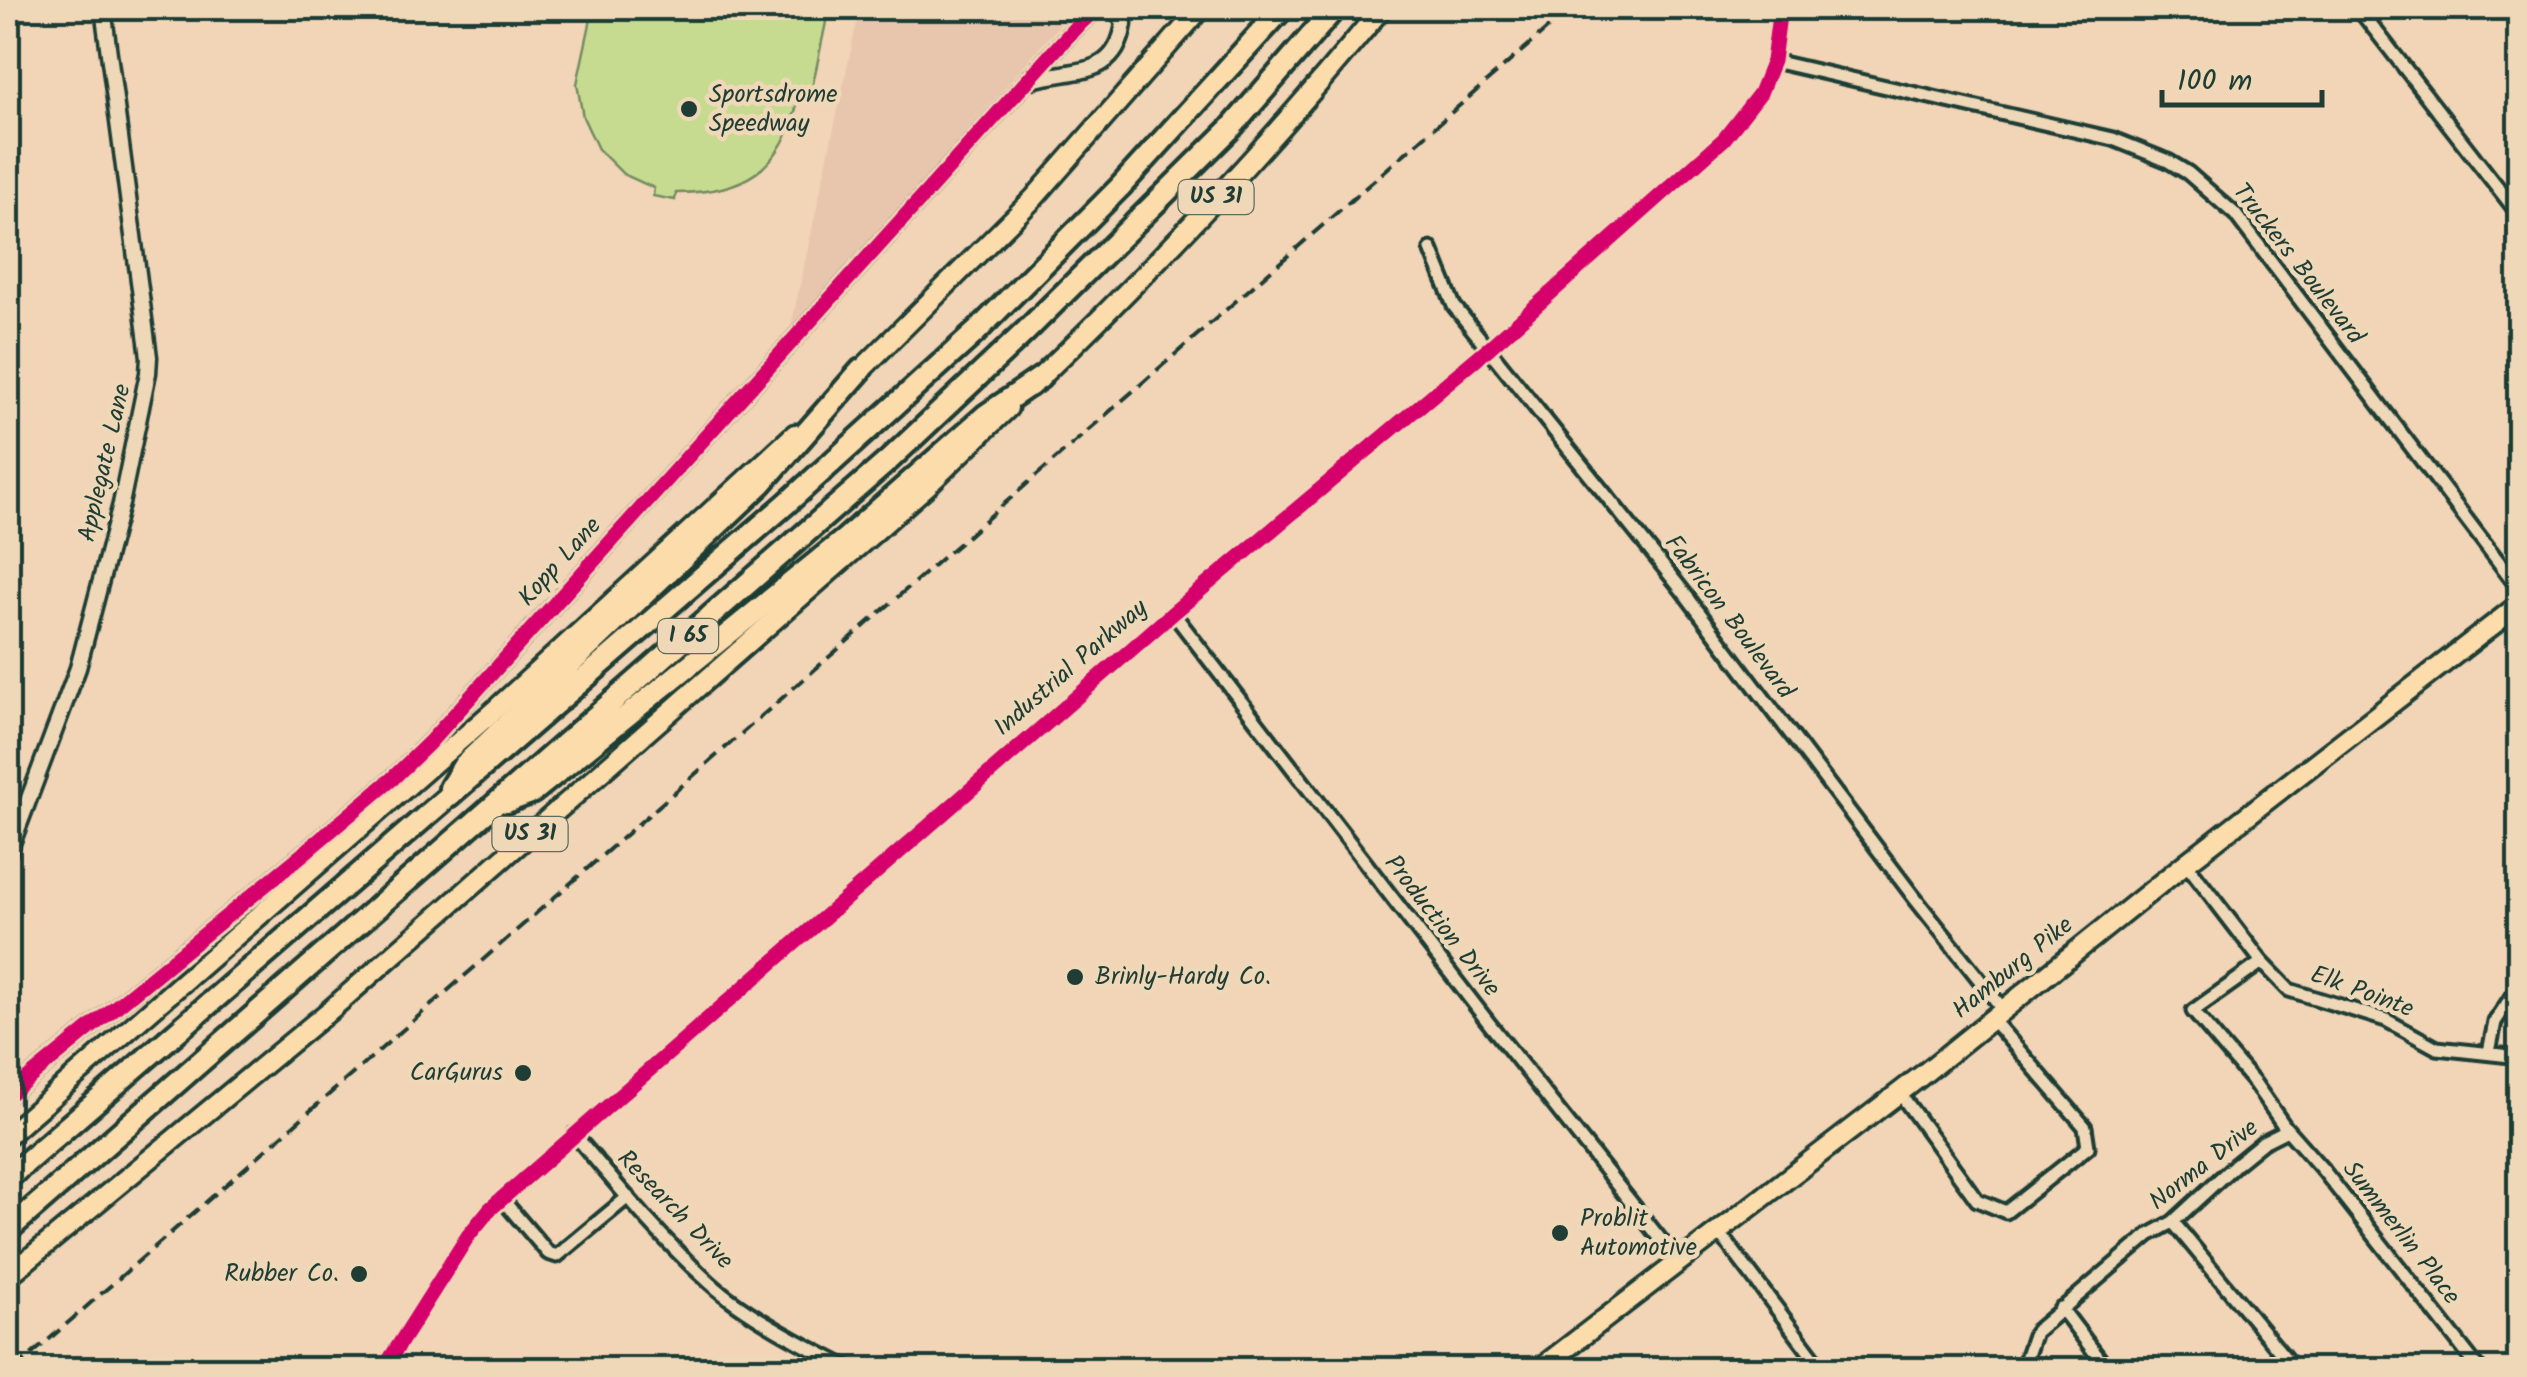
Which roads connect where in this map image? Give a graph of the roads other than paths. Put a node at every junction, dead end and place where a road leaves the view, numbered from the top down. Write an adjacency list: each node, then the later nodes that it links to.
1 (103, 8): 22 (street, Applegate Lane)
2 (1097, 8): 11 (street, Kopp Lane)
3 (1116, 8): 11 (street)
4 (1201, 8): 15 (main road)
5 (1283, 8): 20 (highway, I 65)
6 (1336, 8): 21 (highway, I 65)
7 (1382, 8): 16 (main road, US 31)
8 (1780, 8): 10 (street, Industrial Parkway)
9 (2358, 8): 12 (street)
10 (1773, 62): 14 (street, Industrial Parkway); 17 (street, Truckers Boulevard)
11 (1028, 81): 30 (street, Kopp Lane)
12 (2520, 216)
13 (1431, 248): 14 (street, Fabricon Boulevard)
14 (1490, 347): 19 (street, Industrial Parkway); 26 (street, Fabricon Boulevard)
15 (861, 370): 20 (highway); 33 (main road)
16 (1040, 378): 21 (highway); 41 (main road, US 31)
17 (2520, 590)
18 (2520, 604): 23 (main road, Hamburg Pike)
19 (1173, 613): 32 (street, Industrial Parkway); 40 (street, Production Drive)
20 (440, 806): 34 (highway, I 65)
21 (494, 806): 38 (highway, I 65)
22 (8, 854)
23 (2186, 862): 24 (street, Elk Pointe); 26 (main road, Hamburg Pike)
24 (2262, 962): 27 (street, Elk Pointe); 31 (street, Norma Drive)
25 (2514, 992): 27 (street)
26 (1996, 1013): 29 (main road, Hamburg Pike); 29 (street, Fabricon Boulevard)
27 (2489, 1052): 28 (street, Elk Pointe)
28 (2520, 1056)
29 (1899, 1092): 39 (main road, Hamburg Pike)
30 (8, 1095)
31 (2285, 1127): 37 (street, Norma Drive); 50 (street, Summerlin Place)
32 (574, 1134): 35 (street, Research Drive); 36 (street, Industrial Parkway)
33 (8, 1135)
34 (8, 1178)
35 (628, 1197): 36 (street); 44 (street, Research Drive)
36 (502, 1199): 43 (street, Industrial Parkway)
37 (2173, 1222): 42 (street, Norma Drive); 49 (street)
38 (8, 1230)
39 (1718, 1232): 40 (main road, Hamburg Pike); 46 (street)
40 (1679, 1263): 45 (main road, Hamburg Pike)
41 (8, 1276)
42 (2061, 1308): 47 (street, Norma Drive); 48 (street)
43 (383, 1370)
44 (853, 1370)
45 (1538, 1370)
46 (1823, 1370)
47 (2022, 1370)
48 (2108, 1370)
49 (2295, 1370)
50 (2480, 1370)

